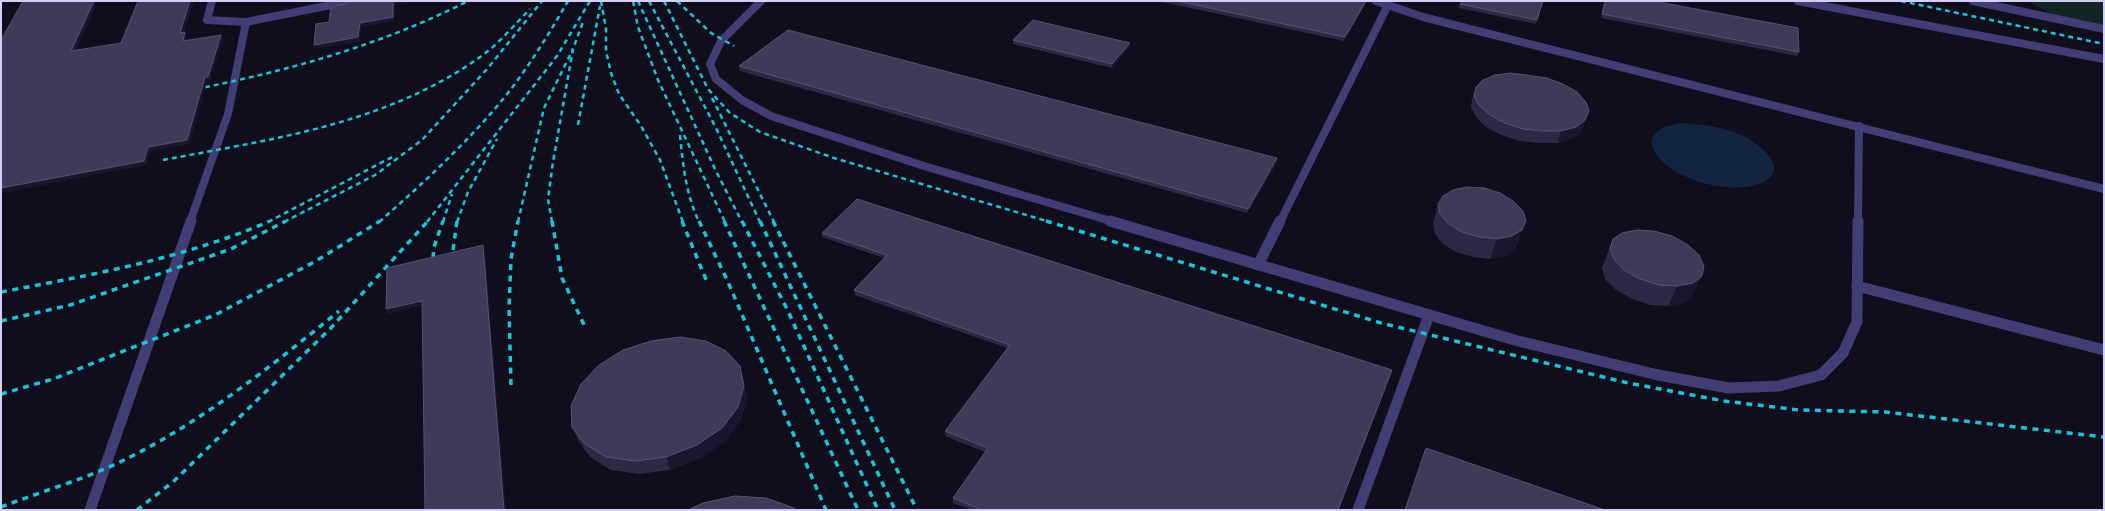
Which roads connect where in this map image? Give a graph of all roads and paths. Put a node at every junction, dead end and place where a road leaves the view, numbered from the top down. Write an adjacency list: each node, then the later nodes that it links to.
1 (212, 1): 8 (street)
2 (351, 1): 8 (street)
3 (761, 1): 13 (street)
4 (1376, 1): 7 (street)
5 (1798, 1): 10 (street)
6 (1973, 1): 9 (street)
7 (1388, 5): 11 (street); 13 (street)
8 (246, 22): 17 (street)
9 (2104, 29)
10 (2104, 59)
11 (1859, 126): 12 (street); 14 (street)
12 (2104, 189)
13 (1258, 266): 15 (street)
14 (1857, 286): 15 (street); 16 (street)
15 (1429, 315): 18 (street)
16 (2104, 350)
17 (90, 510)
18 (1358, 510)

